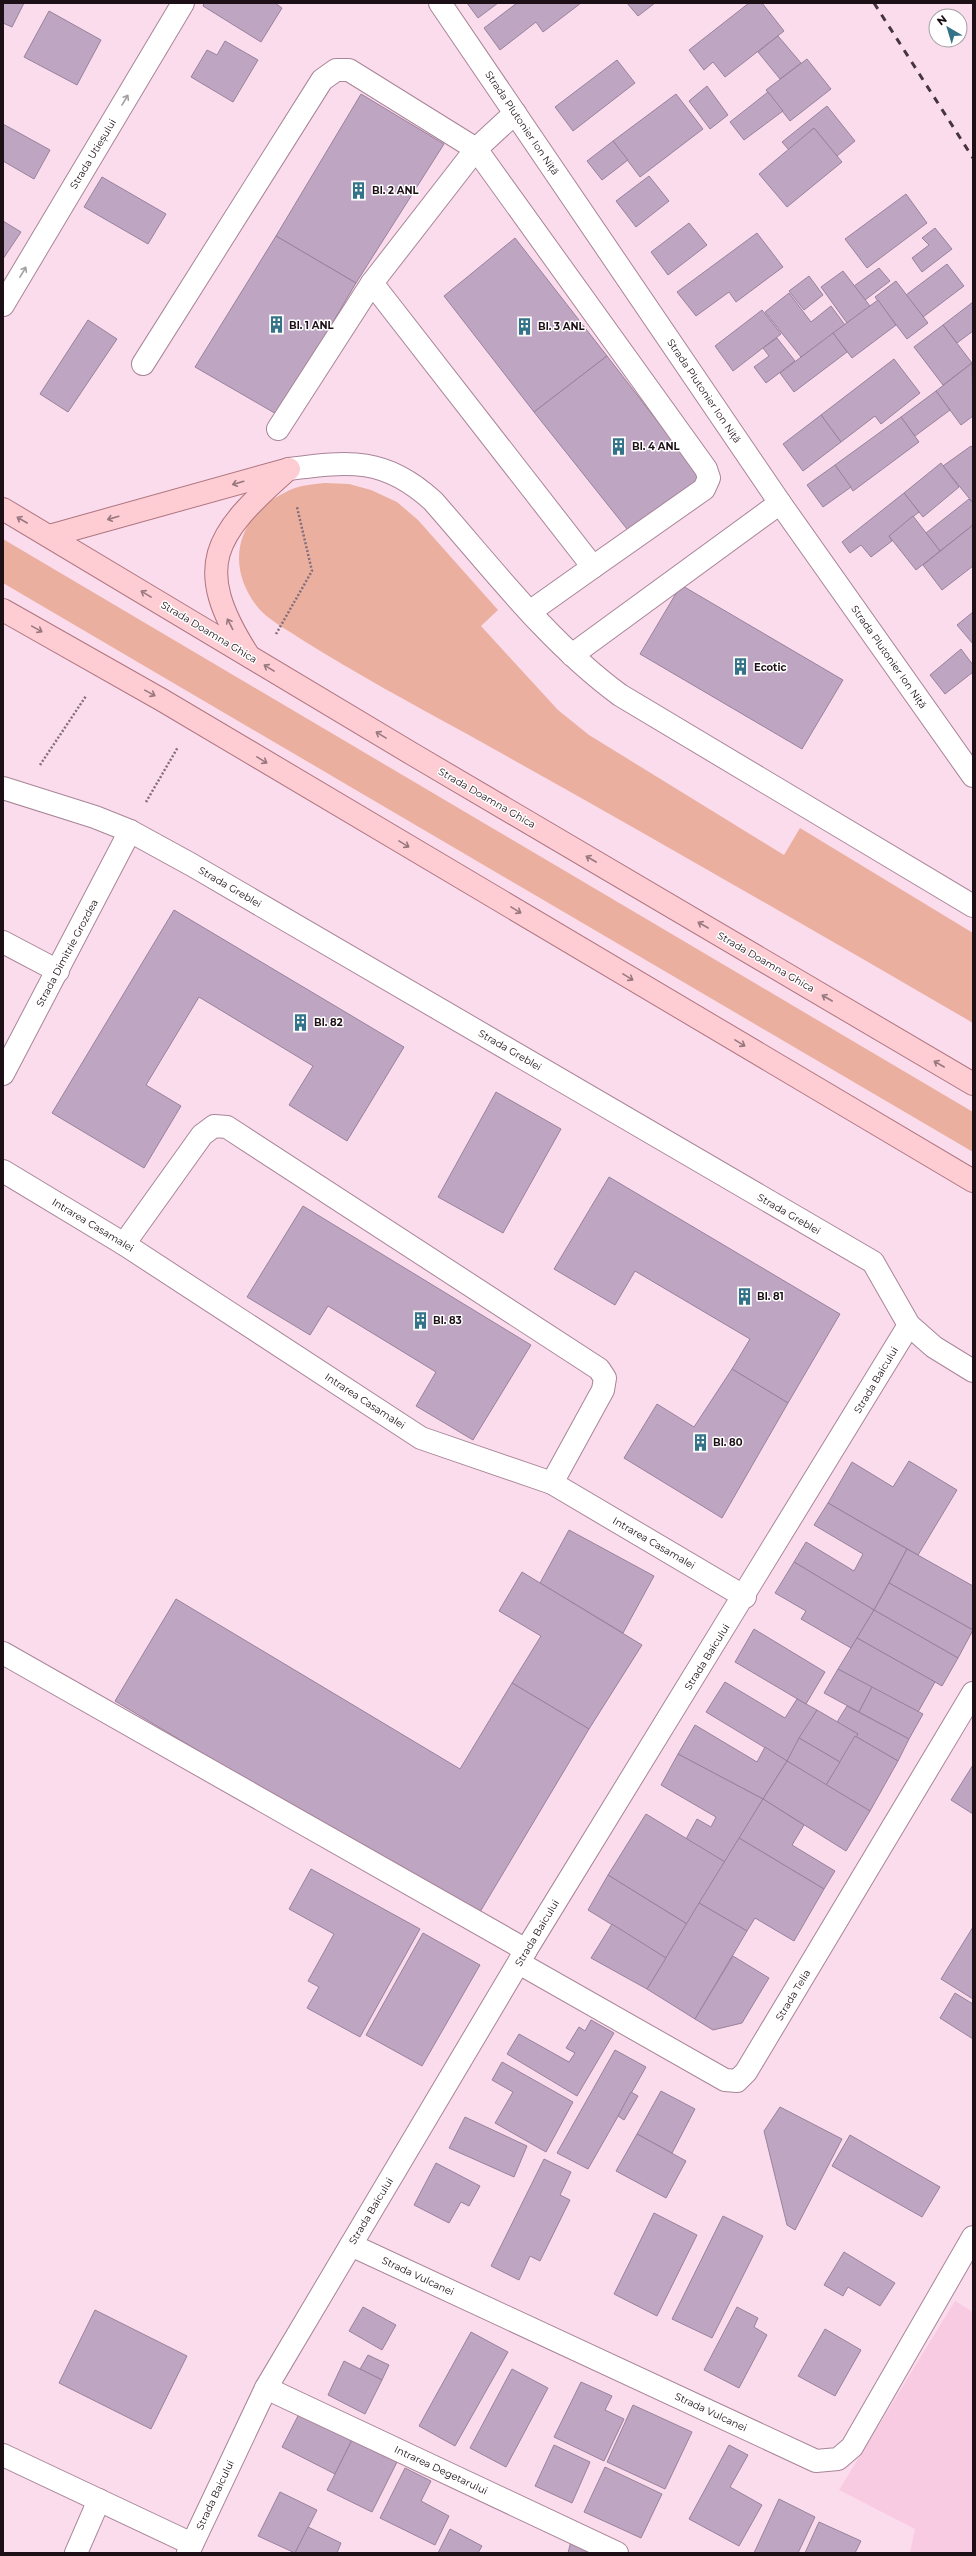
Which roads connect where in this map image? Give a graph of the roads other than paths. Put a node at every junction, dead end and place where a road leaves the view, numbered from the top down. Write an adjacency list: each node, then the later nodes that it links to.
1 (183, 3): 6 (street, Strada Utieșului, one-way to 1)
2 (440, 3): 3 (street, Strada Plutonier Ion Niță)
3 (514, 113): 4 (street); 10 (street, Strada Plutonier Ion Niță)
4 (476, 149): 5 (street); 7 (street); 13 (street)
5 (372, 284): 8 (street); 13 (street)
6 (3, 305)
7 (144, 364)
8 (278, 429)
9 (289, 469): 12 (main road, one-way to 12); 15 (street); 17 (main road, one-way to 9)
10 (780, 503): 16 (street); 18 (street, Strada Plutonier Ion Niță)
11 (3, 510): 12 (main road, Strada Doamna Ghica, one-way to 11)
12 (49, 536): 17 (main road, Strada Doamna Ghica, one-way to 12)
13 (593, 567): 15 (street)
14 (3, 610): 27 (main road, one-way to 27)
15 (531, 611): 16 (street)
16 (572, 655): 21 (street)
17 (255, 660): 25 (main road, Strada Doamna Ghica, one-way to 17)
18 (973, 776)
19 (12, 791): 20 (street, Strada Greblei)
20 (130, 831): 23 (street, Strada Dimitrie Grozdea); 29 (street, Strada Greblei)
21 (973, 906)
22 (3, 942): 23 (street)
23 (58, 971): 24 (street, Strada Dimitrie Grozdea)
24 (3, 1074)
25 (973, 1084)
26 (3, 1171): 28 (street, Intrarea Casamalei)
27 (973, 1180)
28 (124, 1244): 31 (street, Intrarea Casamalei); 31 (street)
29 (909, 1325): 30 (street, Strada Greblei); 32 (street, Strada Baicului)
30 (973, 1371)
31 (552, 1483): 32 (street, Intrarea Casamalei)
32 (745, 1597): 35 (street, Strada Baicului)
33 (3, 1653): 35 (street, Strada Telia)
34 (973, 1693): 35 (street, Strada Telia)
35 (523, 1956): 37 (street, Strada Baicului)
36 (973, 2237): 37 (street, Strada Vulcanei)
37 (351, 2245): 38 (street, Strada Baicului)
38 (266, 2388): 41 (street, Strada Baicului); 43 (street, Intrarea Degetarului)
39 (3, 2455): 40 (street)
40 (99, 2500): 41 (street); 42 (street)
41 (190, 2548)
42 (76, 2553)
43 (617, 2553)

